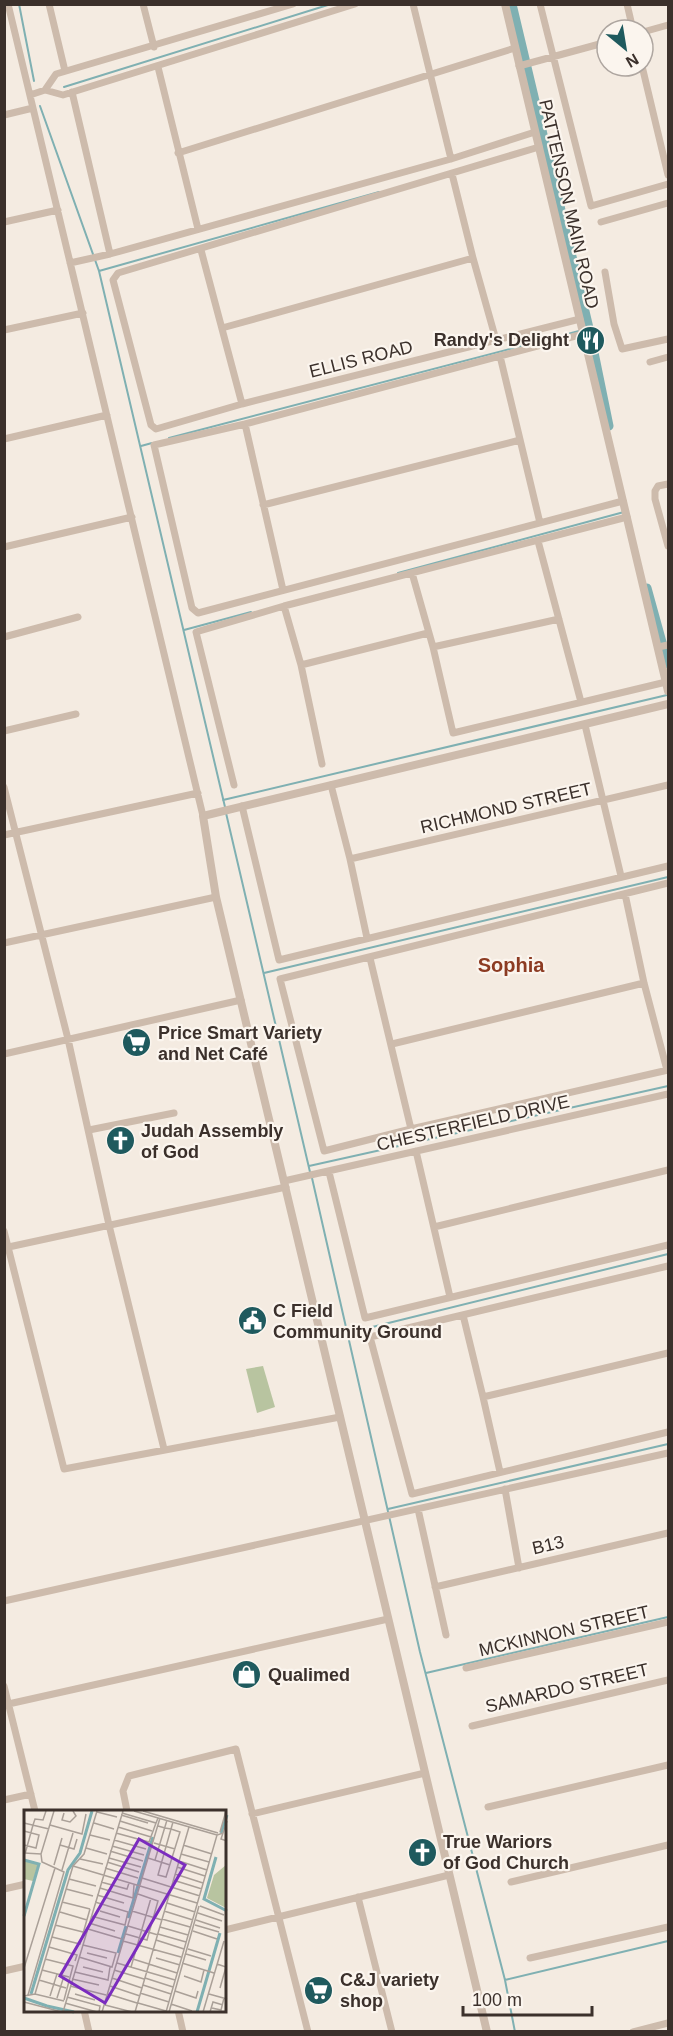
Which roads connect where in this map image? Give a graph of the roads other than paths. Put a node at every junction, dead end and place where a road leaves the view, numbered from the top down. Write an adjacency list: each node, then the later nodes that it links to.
1 (8, 4): 20 (street)
2 (49, 4): 15 (street)
3 (144, 4): 10 (street)
4 (293, 4): 10 (street)
5 (355, 4): 14 (street)
6 (413, 4): 16 (street)
7 (505, 4): 11 (street, PATTENSON MAIN ROAD)
8 (540, 4): 12 (street)
9 (595, 45): 12 (street)
10 (153, 46): 15 (street)
11 (515, 48): 13 (street, PATTENSON MAIN ROAD); 16 (street)
12 (551, 57): 13 (street); 29 (street)
13 (521, 65): 23 (street, PATTENSON MAIN ROAD)
14 (158, 67): 19 (street); 25 (street)
15 (65, 71): 18 (street)
16 (431, 74): 25 (street); 26 (street)
17 (645, 78): 28 (street)
18 (45, 90): 19 (street); 20 (street)
19 (72, 92): 36 (street)
20 (30, 95): 21 (street)
21 (33, 108): 22 (street); 31 (street)
22 (4, 115)
23 (535, 132): 24 (street, PATTENSON MAIN ROAD); 26 (street)
24 (539, 147): 27 (street); 41 (street, PATTENSON MAIN ROAD)
25 (178, 153): 34 (street)
26 (451, 159): 34 (street)
27 (452, 174): 35 (street); 37 (street)
28 (669, 175)
29 (669, 184)
30 (669, 203): 33 (street)
31 (58, 210): 32 (street); 38 (street)
32 (4, 222)
33 (601, 222)
34 (198, 229): 36 (street)
35 (201, 250): 42 (street); 50 (street, ELLIS ROAD)
36 (106, 255): 38 (street)
37 (473, 258): 42 (street); 46 (street)
38 (72, 262): 40 (street)
39 (605, 272): 45 (street)
40 (83, 313): 43 (street); 51 (street)
41 (580, 319): 44 (street, PATTENSON MAIN ROAD); 46 (street, ELLIS ROAD)
42 (222, 328): 50 (street)
43 (4, 330)
44 (583, 334): 47 (street); 57 (street, PATTENSON MAIN ROAD)
45 (669, 339)
46 (496, 340): 50 (street, ELLIS ROAD)
47 (500, 356): 52 (street); 54 (street)
48 (669, 357): 49 (street)
49 (650, 362)
50 (242, 404)
51 (107, 415): 53 (street); 58 (street)
52 (245, 424): 56 (street); 64 (street)
53 (4, 439)
54 (520, 440): 56 (street); 59 (street)
55 (669, 484): 61 (street)
56 (263, 505): 64 (street)
57 (625, 510): 59 (street); 60 (street); 70 (street, PATTENSON MAIN ROAD)
58 (132, 517): 62 (street); 84 (street)
59 (540, 523): 64 (street)
60 (538, 541): 63 (street); 67 (street)
61 (669, 546)
62 (4, 547)
63 (412, 573): 65 (street); 68 (street)
64 (283, 590)
65 (284, 606): 72 (street); 80 (street)
66 (78, 617): 69 (street)
67 (560, 619): 71 (street); 74 (street)
68 (428, 633): 71 (street); 72 (street)
69 (4, 637)
70 (663, 646): 73 (street, PATTENSON MAIN ROAD)
71 (433, 647): 74 (street)
72 (302, 666): 79 (street)
73 (668, 686): 74 (street)
74 (581, 702)
75 (669, 704): 77 (street)
76 (76, 714): 78 (street)
77 (585, 725): 81 (street); 85 (street)
78 (4, 731)
79 (322, 764)
80 (234, 785)
81 (331, 785): 86 (street); 90 (street)
82 (669, 785): 85 (street, RICHMOND STREET)
83 (4, 787): 88 (street)
84 (198, 793): 87 (street); 88 (street)
85 (602, 801): 90 (street, RICHMOND STREET); 92 (street)
86 (241, 806): 87 (street); 97 (street)
87 (203, 816): 95 (street)
88 (16, 832): 89 (street); 96 (street)
89 (4, 835)
90 (350, 859): 97 (street)
91 (669, 866): 92 (street)
92 (621, 876): 97 (street)
93 (669, 883): 94 (street)
94 (625, 894): 99 (street); 100 (street)
95 (216, 897): 96 (street); 101 (street)
96 (41, 933): 98 (street); 102 (street)
97 (367, 938)
98 (4, 943)
99 (370, 958): 103 (street); 108 (street, CHESTERFIELD DRIVE)
100 (644, 983): 103 (street); 105 (street)
101 (241, 1000): 102 (street); 113 (street)
102 (68, 1039): 104 (street); 109 (street)
103 (392, 1044): 108 (street)
104 (4, 1054)
105 (668, 1070): 108 (street, CHESTERFIELD DRIVE)
106 (669, 1094): 110 (street, CHESTERFIELD DRIVE)
107 (174, 1113): 109 (street)
108 (411, 1129)
109 (89, 1130): 114 (street)
110 (416, 1151): 112 (street, CHESTERFIELD DRIVE); 115 (street)
111 (669, 1170): 115 (street)
112 (329, 1172): 113 (street, CHESTERFIELD DRIVE); 120 (street)
113 (285, 1184): 114 (street, CHESTERFIELD DRIVE); 124 (street)
114 (109, 1225): 118 (street, CHESTERFIELD DRIVE); 126 (street)
115 (434, 1227): 120 (street)
116 (4, 1231): 118 (street)
117 (669, 1245): 120 (street)
118 (7, 1248): 126 (street)
119 (669, 1266): 121 (street)
120 (450, 1297)
121 (463, 1314): 123 (street); 128 (street)
122 (669, 1353): 123 (street)
123 (483, 1397): 128 (street)
124 (340, 1417): 126 (street); 131 (street)
125 (669, 1432): 128 (street)
126 (164, 1449)
127 (669, 1453): 129 (street)
128 (500, 1472)
129 (505, 1489): 130 (street); 133 (street)
130 (418, 1509): 131 (street); 134 (street)
131 (364, 1520): 135 (street); 136 (street)
132 (669, 1533): 133 (street, B13)
133 (519, 1568): 134 (street, B13)
134 (435, 1587): 138 (street)
135 (4, 1601)
136 (388, 1620): 142 (street); 145 (street)
137 (669, 1622): 139 (street, MCKINNON STREET)
138 (446, 1635)
139 (466, 1668)
140 (669, 1680): 143 (street, SAMARDO STREET)
141 (4, 1686): 142 (street)
142 (7, 1705): 146 (street)
143 (472, 1726)
144 (669, 1765): 148 (street)
145 (425, 1773): 151 (street); 153 (street)
146 (31, 1794): 147 (street); 149 (street)
147 (4, 1800)
148 (488, 1807)
149 (35, 1810)
150 (127, 1810): 151 (street)
151 (252, 1814): 158 (street)
152 (669, 1845): 154 (street)
153 (449, 1875): 157 (street); 171 (street)
154 (511, 1882)
155 (24, 1884): 156 (street)
156 (4, 1889)
157 (358, 1897): 158 (street); 170 (street)
158 (279, 1917): 160 (street); 169 (street)
159 (669, 1927): 161 (street)
160 (226, 1930)
161 (530, 1958)
162 (24, 1966): 163 (street)
163 (4, 1971)
164 (84, 2012): 167 (street)
165 (178, 2012): 168 (street)
166 (669, 2023): 172 (street)
167 (89, 2031)
168 (183, 2031)
169 (308, 2031)
170 (392, 2031)
171 (487, 2031)
172 (633, 2031)

